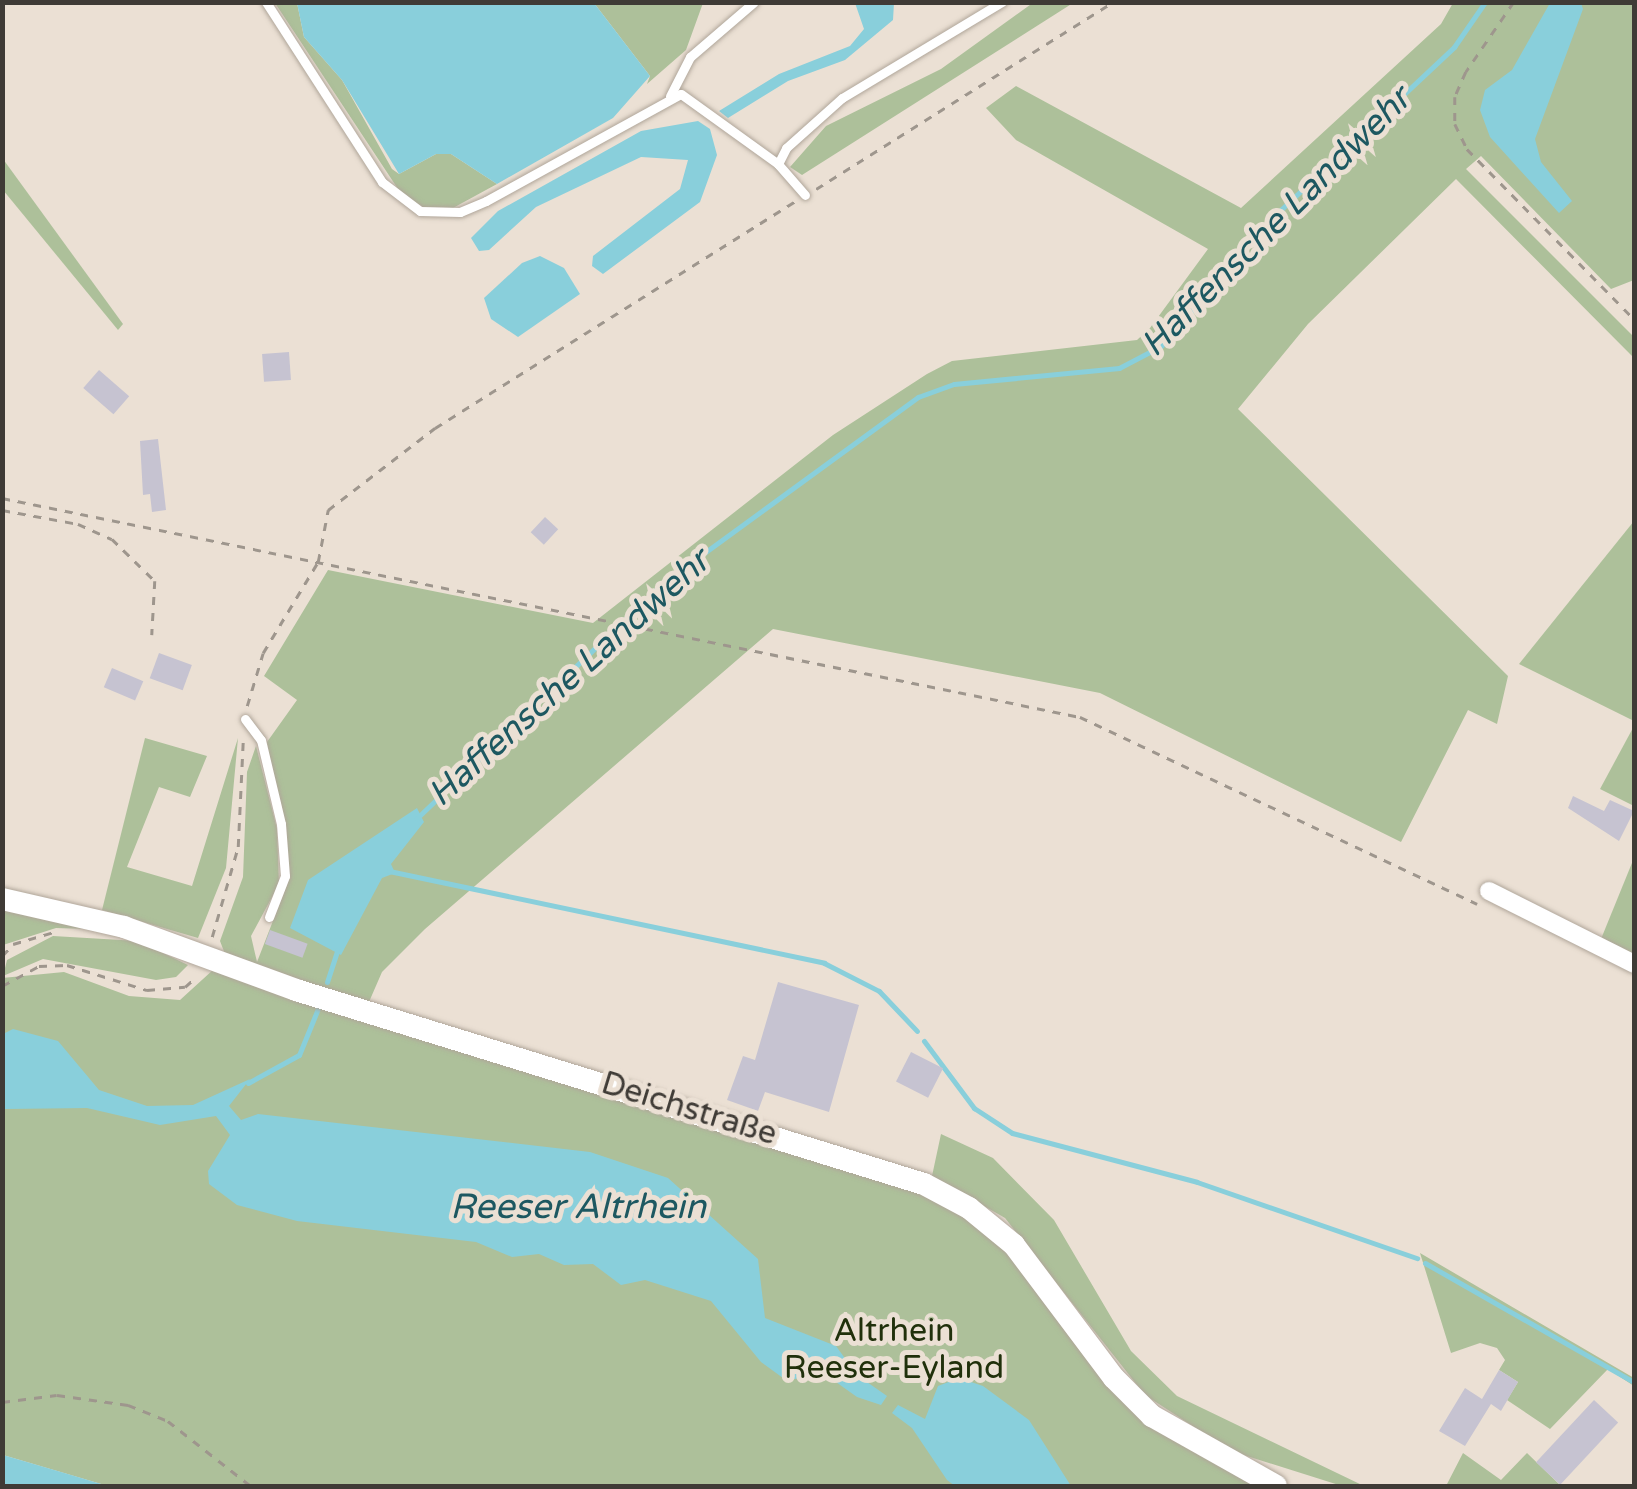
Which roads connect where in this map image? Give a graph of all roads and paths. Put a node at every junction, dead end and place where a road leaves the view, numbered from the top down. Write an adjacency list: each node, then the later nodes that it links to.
1 (266, 2): 6 (lane)
2 (754, 2): 6 (lane)
3 (1002, 2): 7 (lane)
4 (1114, 2): 8 (path)
5 (1514, 2): 9 (path)
6 (670, 96): 7 (lane)
7 (778, 164): 8 (lane)
8 (805, 196): 12 (path)
9 (1634, 319)
10 (2, 498): 12 (path)
11 (2, 510): 13 (path)
12 (318, 562): 14 (path); 17 (path)
13 (152, 635)
14 (245, 719): 18 (lane); 20 (path)
15 (1489, 891): 22 (street)
16 (2, 898): 20 (street, Deichstraße)
17 (1492, 912)
18 (269, 917)
19 (70, 932): 21 (path)
20 (206, 954): 23 (path); 26 (street, Deichstraße)
21 (2, 956)
22 (1634, 964)
23 (2, 986)
24 (2, 1402): 25 (path)
25 (251, 1486)
26 (1276, 1486)

